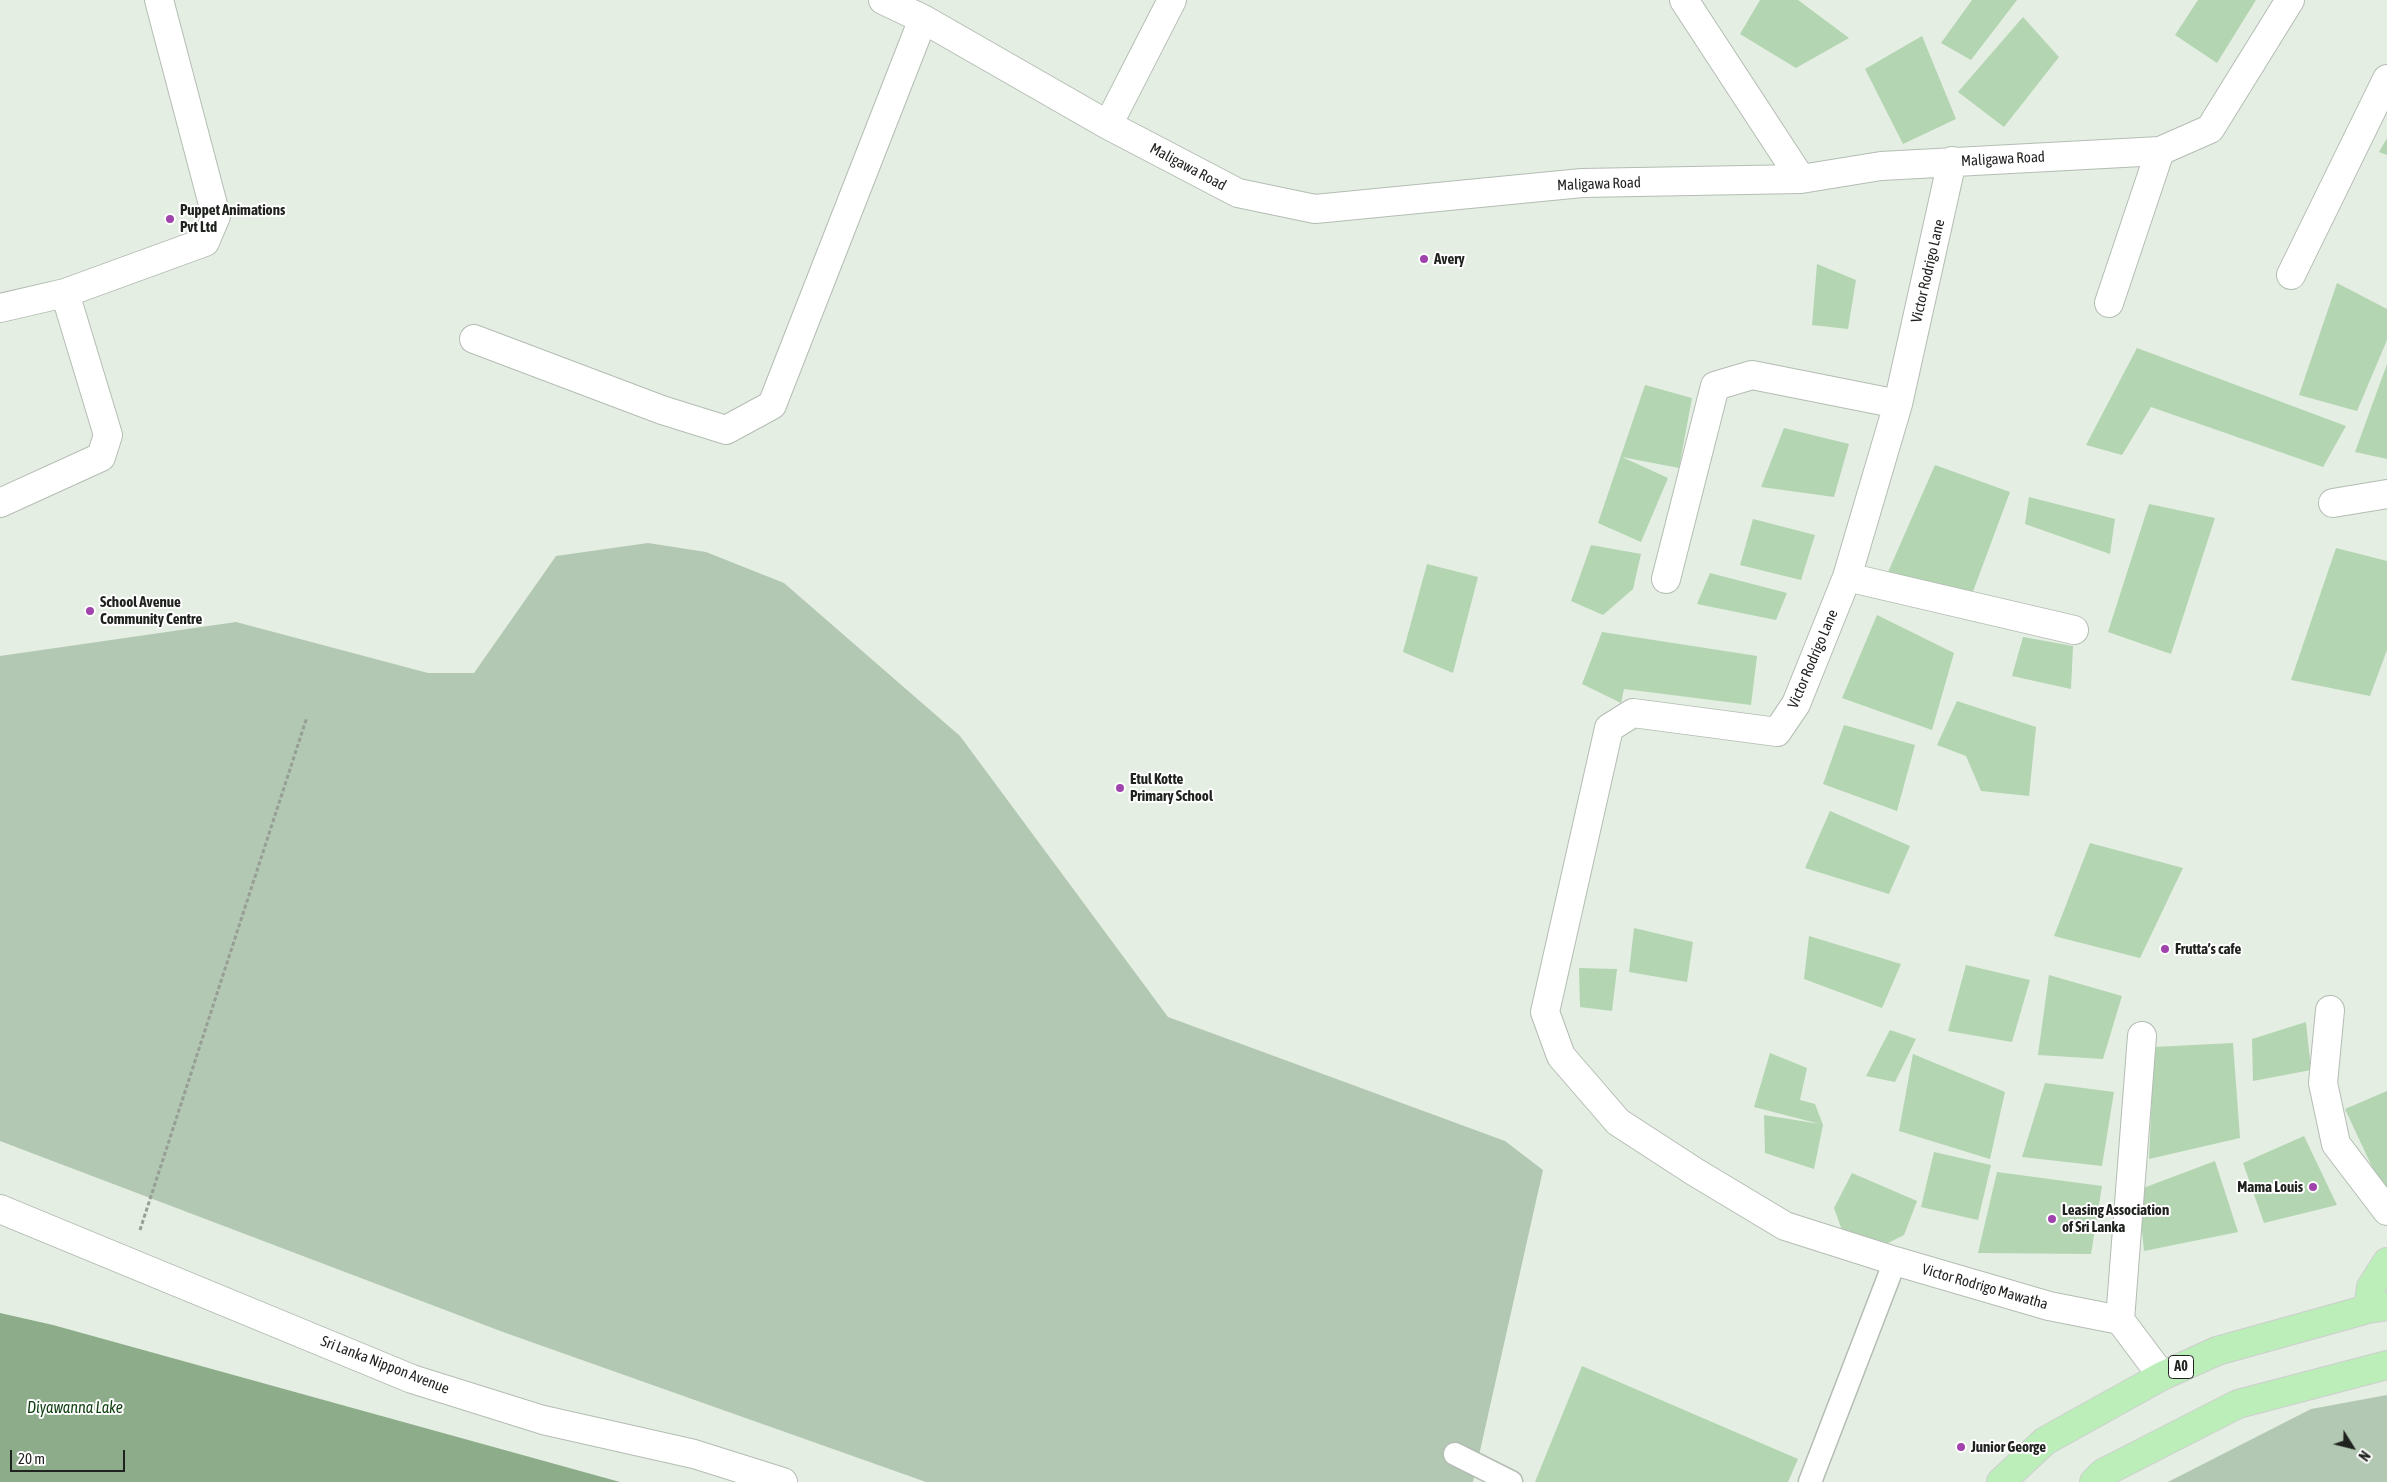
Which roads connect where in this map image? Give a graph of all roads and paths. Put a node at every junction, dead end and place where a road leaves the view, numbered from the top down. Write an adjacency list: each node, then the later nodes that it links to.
1 (159, 0): 13 (street)
2 (883, 0): 6 (street, Maligawa Road)
3 (1172, 0): 8 (street)
4 (1684, 0): 11 (street)
5 (2290, 0): 9 (street, Maligawa Road)
6 (923, 19): 8 (street, Maligawa Road); 16 (street)
7 (2387, 79): 12 (street)
8 (1108, 125): 11 (street, Maligawa Road)
9 (2160, 151): 10 (street, Maligawa Road); 14 (street)
10 (1952, 161): 11 (street, Maligawa Road); 17 (street, Victor Rodrigo Lane)
11 (1800, 179)
12 (2291, 275)
13 (65, 293): 15 (street); 19 (street)
14 (2109, 304)
15 (0, 308)
16 (474, 340)
17 (1898, 404): 21 (street, Victor Rodrigo Lane); 22 (street)
18 (2387, 494): 20 (street)
19 (0, 503)
20 (2332, 503)
21 (1847, 577): 23 (street); 26 (street, Victor Rodrigo Lane)
22 (1666, 579)
23 (2074, 630)
24 (306, 717): 31 (path)
25 (2330, 1010): 29 (street)
26 (1545, 1012): 30 (street, Victor Rodrigo Mawatha)
27 (2142, 1036): 34 (street)
28 (0, 1209): 31 (street, Sri Lanka Nippon Avenue)
29 (2387, 1211)
30 (1895, 1261): 34 (street, Victor Rodrigo Mawatha); 40 (lane)
31 (130, 1262): 38 (street, Sri Lanka Nippon Avenue)
32 (2387, 1262): 33 (highway)
33 (2378, 1308): 36 (highway, A0)
34 (2120, 1320): 36 (street)
35 (2387, 1365): 42 (highway)
36 (2162, 1376): 41 (highway, A0)
37 (1455, 1454): 39 (lane)
38 (783, 1482)
39 (1511, 1482)
40 (1810, 1482)
41 (2001, 1482)
42 (2094, 1482)

